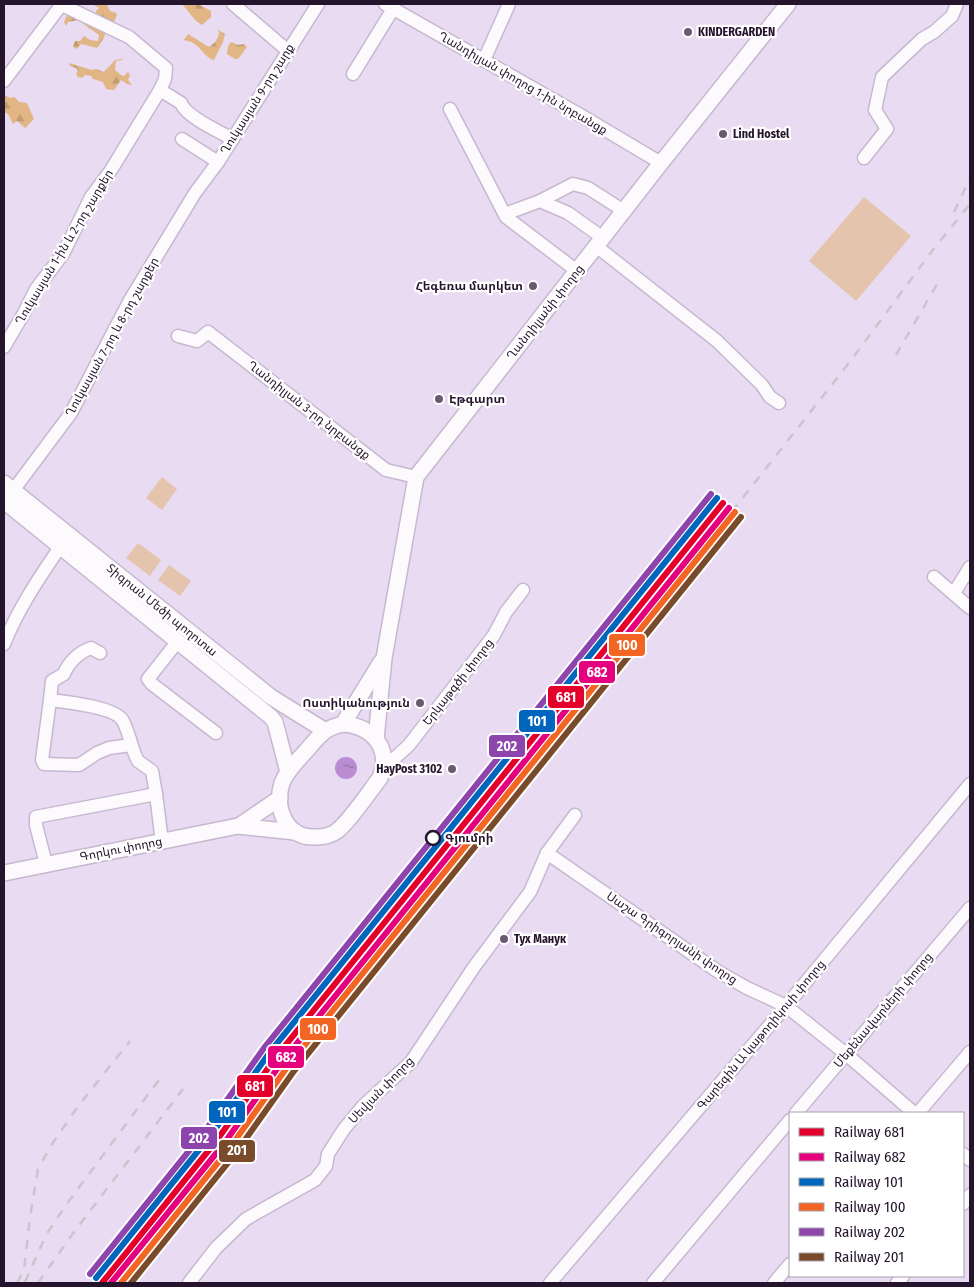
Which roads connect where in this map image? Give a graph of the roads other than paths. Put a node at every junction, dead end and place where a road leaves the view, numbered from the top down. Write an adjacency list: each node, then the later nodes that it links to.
1 (62, 4): 11 (street); 12 (street, Ղուկասյան 1-ին և 2-րդ շարքեր)
2 (233, 4): 8 (street)
3 (318, 4): 8 (street, Ղուկասյան 9-րդ շարք)
4 (509, 4): 9 (street)
5 (788, 4): 18 (main road, Ղանդիլյանի փողոց)
6 (957, 4): 16 (street)
7 (389, 6): 9 (street, Ղանդիլյան փողոց 1-ին նրբանցք); 10 (street)
8 (288, 51): 15 (street, Ղուկասյան 9-րդ շարք)
9 (484, 60): 18 (street, Ղանդիլյան փողոց 1-ին նրբանցք)
10 (353, 74)
11 (4, 80)
12 (160, 90): 15 (street); 26 (street, Ղուկասյան 1-ին և 2-րդ շարքեր)
13 (450, 110): 22 (street)
14 (182, 139): 17 (street)
15 (233, 139): 17 (street, Ղուկասյան 9-րդ շարք)
16 (864, 158)
17 (218, 162): 19 (street, Ղուկասյան 9-րդ շարք)
18 (661, 163): 21 (main road, Ղանդիլյանի փողոց)
19 (195, 193): 29 (street, Ղուկասյան 7-րդ և 8-րդ շարքեր)
20 (540, 201): 21 (street); 22 (street); 23 (street)
21 (624, 211): 23 (main road, Ղանդիլյանի փողոց)
22 (505, 214): 24 (street)
23 (600, 242): 24 (main road, Ղանդիլյանի փողոց); 27 (street)
24 (577, 270): 28 (main road, Ղանդիլյանի փողոց)
25 (178, 336): 28 (street, Ղանդիլյան 3-րդ նրբանցք)
26 (4, 347)
27 (779, 403)
28 (416, 477): 40 (main road, Ղանդիլյանի փողոց)
29 (6, 494): 30 (main road, Տիգրան Մեծի պողոտա); 43 (main road, Տիգրան Մեծի պողոտա)
30 (60, 547): 36 (street); 37 (main road, Տիգրան Մեծի պողոտա)
31 (970, 567): 34 (street)
32 (934, 577): 34 (street)
33 (523, 590): 47 (street, Երկաթգծի փողոց)
34 (954, 594): 35 (street)
35 (970, 608)
36 (8, 621): 38 (street)
37 (178, 641): 44 (street); 48 (main road, Տիգրան Մեծի պողոտա)
38 (4, 644)
39 (100, 654): 41 (street)
40 (384, 658): 42 (main road, Ղանդիլյանի փողոց); 45 (main road, Ղանդիլյանի փողոց)
41 (50, 700): 46 (street); 46 (street)
42 (342, 724): 43 (main road); 45 (main road)
43 (324, 730): 48 (main road)
44 (216, 733)
45 (376, 739): 47 (main road)
46 (131, 744): 50 (street)
47 (384, 768): 54 (main road)
48 (288, 772): 51 (main road)
49 (970, 784): 60 (street, Գարեգին Ա կաթողիկոսի փողոց)
50 (156, 794): 55 (street); 57 (street)
51 (280, 798): 53 (main road, Գորկու փողոց); 54 (main road)
52 (575, 815): 56 (street, Սեվյան փողոց)
53 (238, 826): 54 (main road, Գորկու փողոց); 55 (main road, Գորկու փողոց)
54 (295, 832)
55 (162, 842): 57 (main road, Գորկու փողոց)
56 (547, 853): 60 (street, Սաշա Գրիգորյանի փողոց); 68 (street, Սեվյան փողոց)
57 (46, 864): 58 (main road, Գորկու փողոց)
58 (4, 872)
59 (970, 908): 62 (street, Մեքենավարների փողոց)
60 (786, 1006): 62 (street, Սաշա Գրիգորյանի փողոց); 69 (street, Գարեգին Ա կաթողիկոսի փողոց)
61 (970, 1052): 65 (street)
62 (846, 1054): 63 (street, Մեքենավարների փողոց); 64 (street, Սաշա Գրիգորյանի փողոց)
63 (797, 1112)
64 (915, 1112)
65 (917, 1112)
66 (789, 1121): 70 (street)
67 (789, 1265): 71 (street)
68 (188, 1283)
69 (550, 1283)
70 (653, 1283)
71 (774, 1283)

